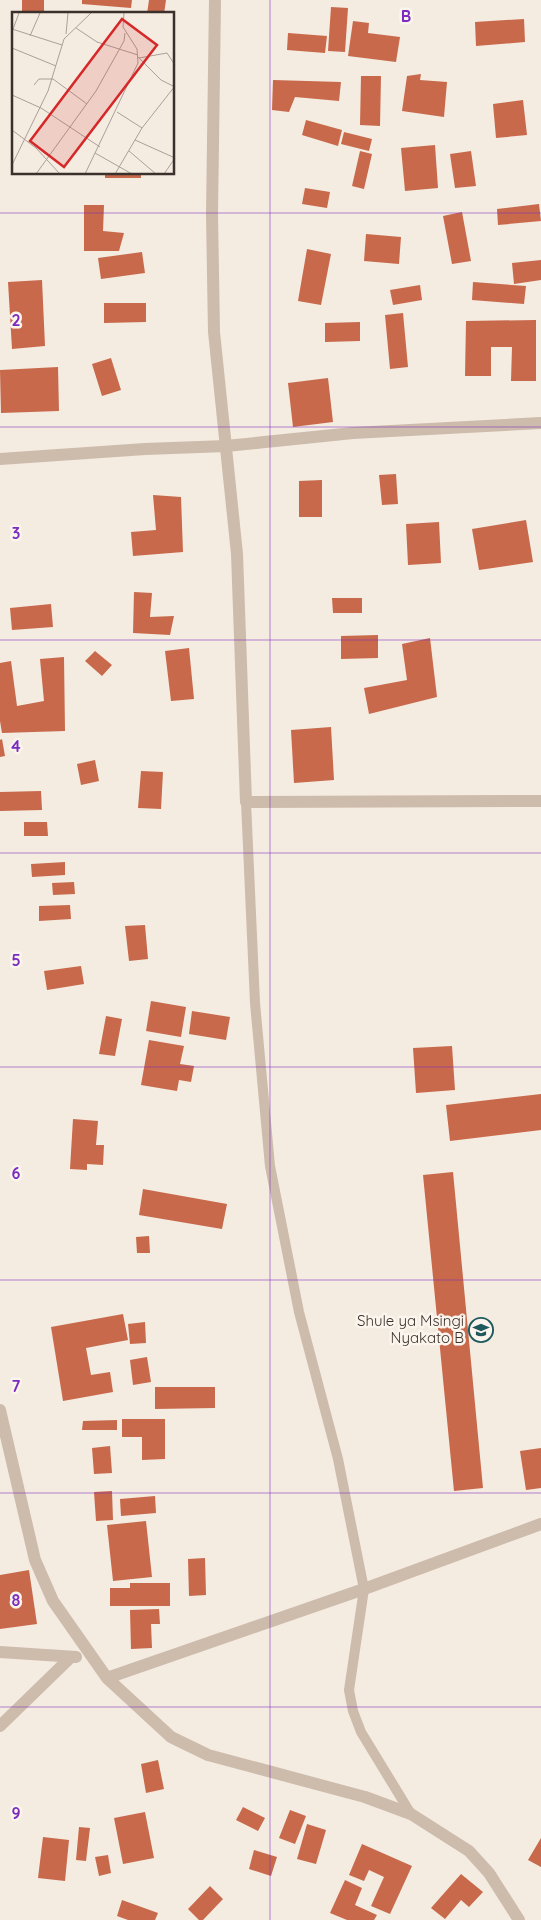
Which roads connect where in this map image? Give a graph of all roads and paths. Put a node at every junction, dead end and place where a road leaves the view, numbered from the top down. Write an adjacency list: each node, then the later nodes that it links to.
1 (215, 0): 3 (street)
2 (541, 423): 3 (street)
3 (226, 446): 4 (street); 6 (street)
4 (0, 459)
5 (541, 800): 6 (street)
6 (246, 802): 9 (lane)
7 (0, 1410): 12 (street)
8 (541, 1524): 9 (street)
9 (364, 1589): 13 (street); 15 (lane)
10 (0, 1652): 11 (street)
11 (71, 1657): 12 (street); 14 (street)
12 (91, 1658): 13 (street)
13 (106, 1678): 15 (street)
14 (0, 1726)
15 (411, 1814): 16 (street)
16 (519, 1920)

